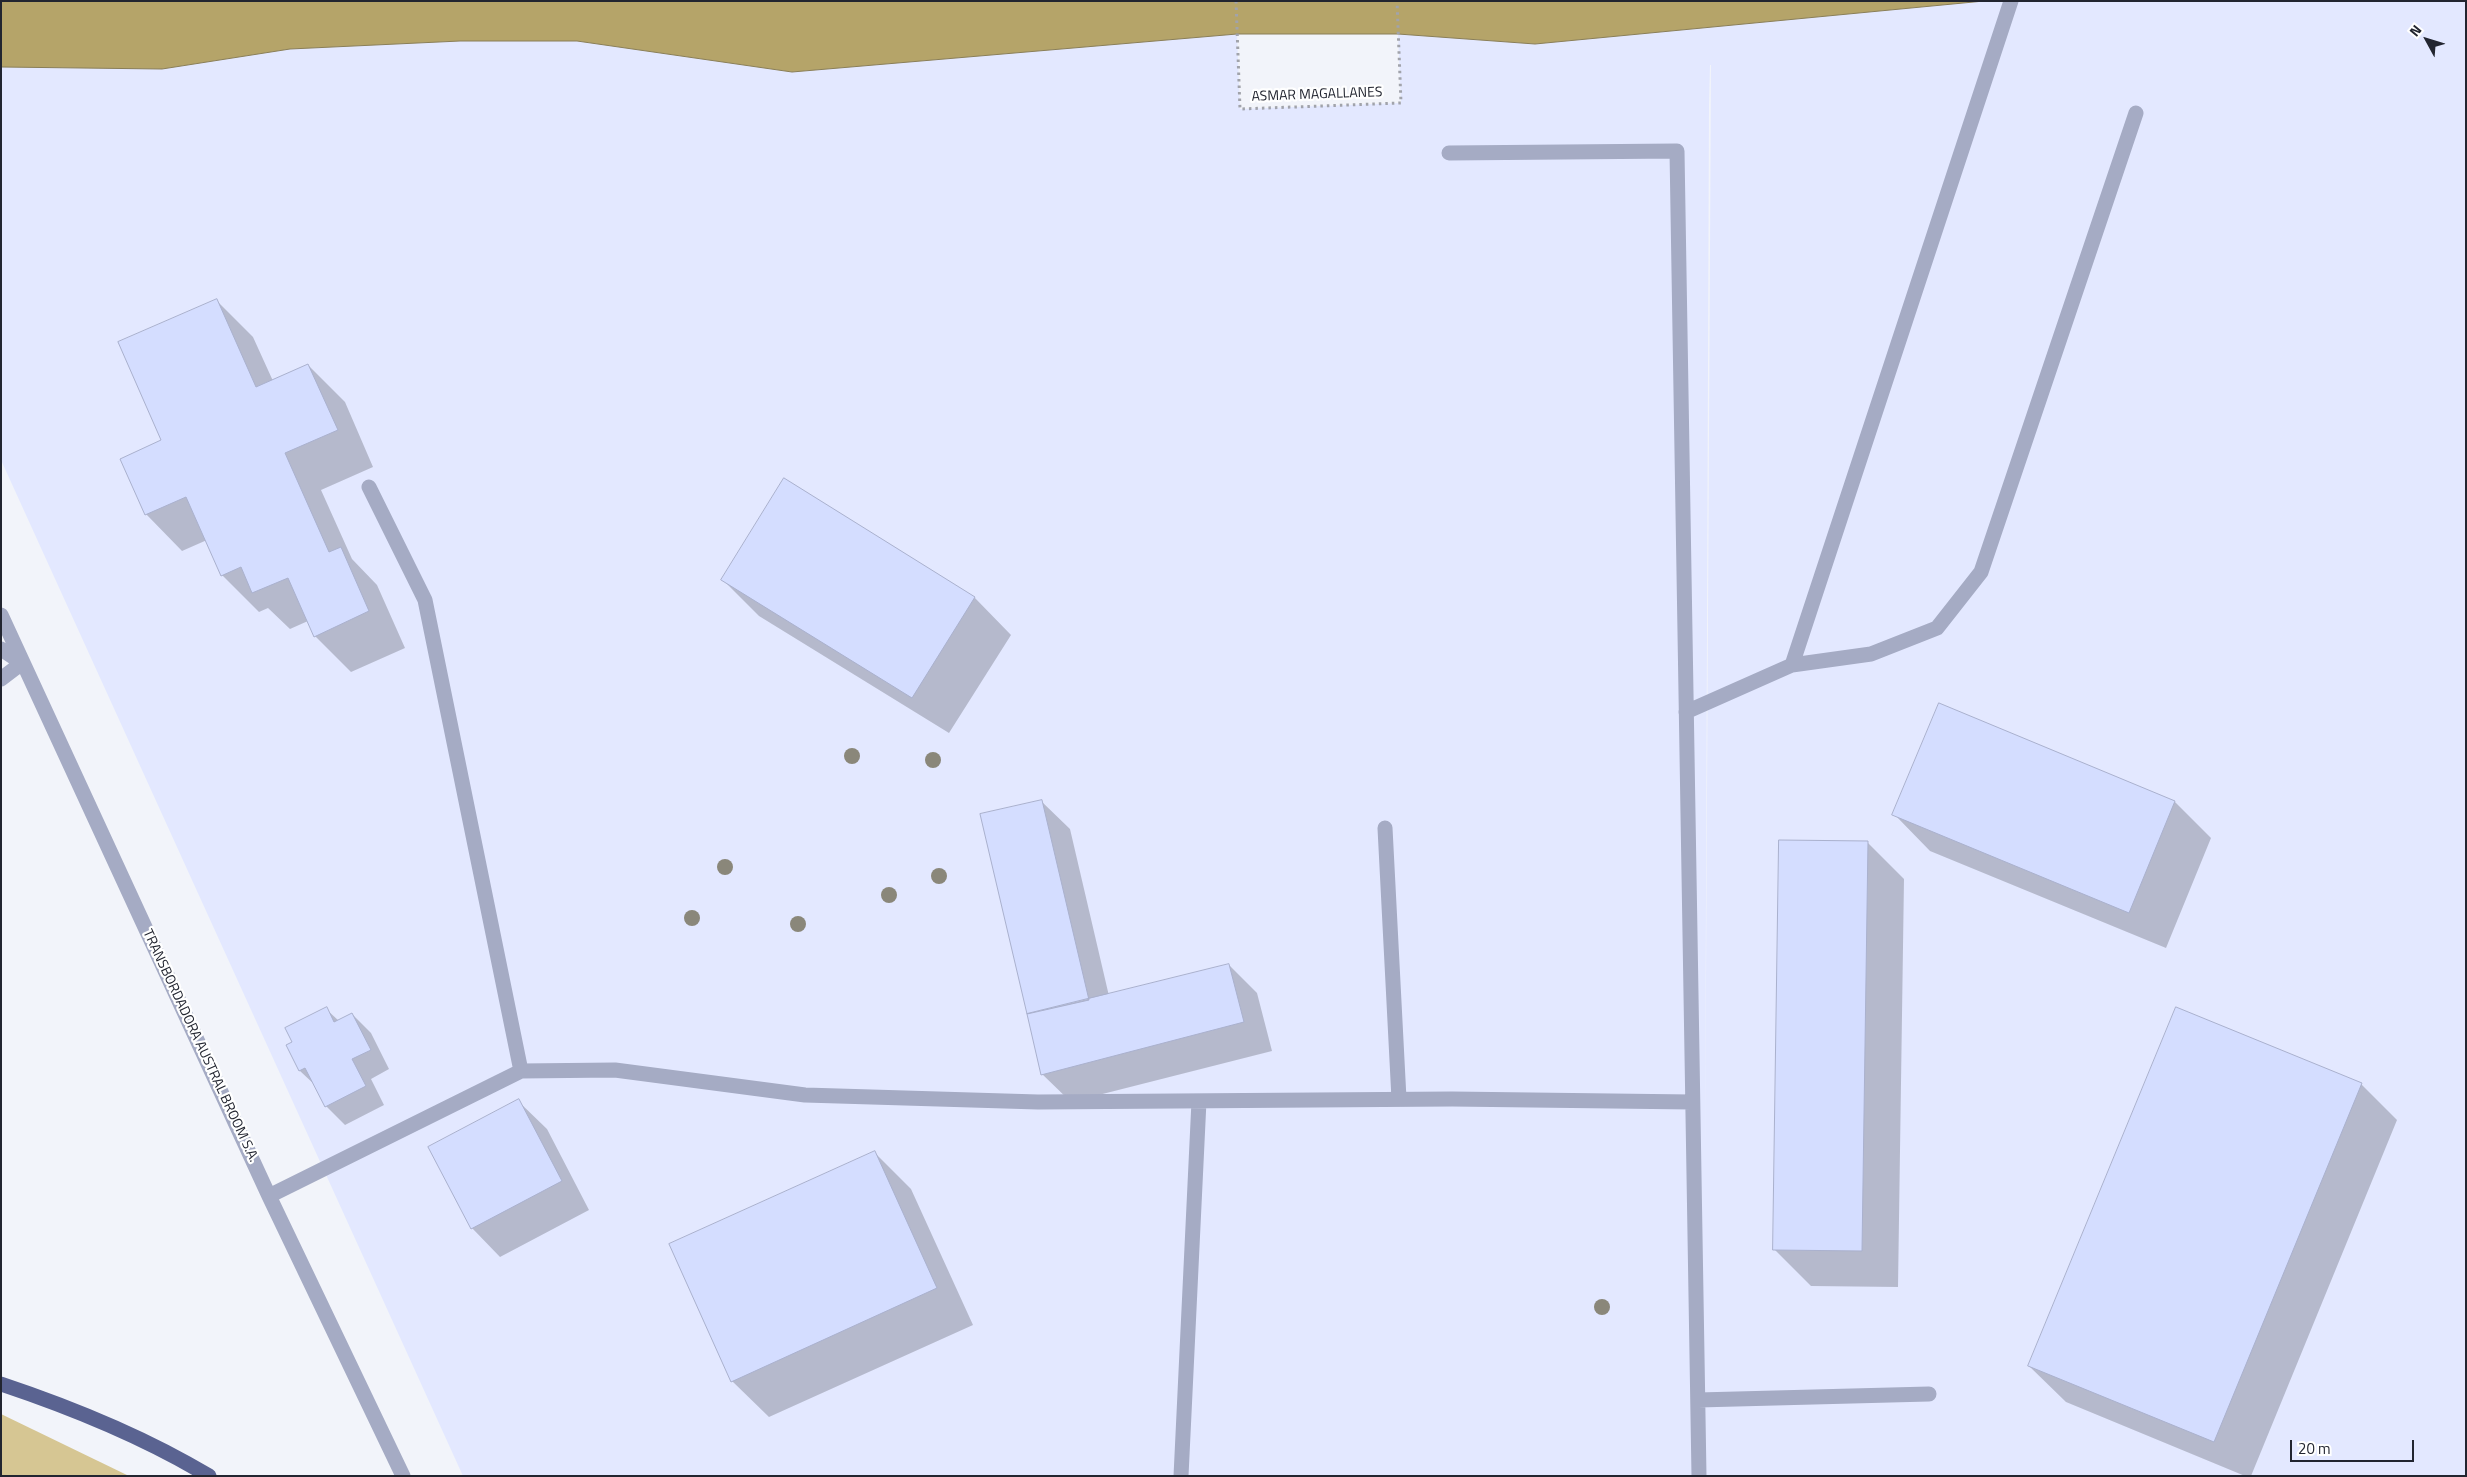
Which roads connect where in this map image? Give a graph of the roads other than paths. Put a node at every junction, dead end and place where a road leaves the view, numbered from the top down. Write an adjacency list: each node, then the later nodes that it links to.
1 (2011, 1): 8 (lane)
2 (2136, 113): 8 (lane)
3 (1448, 153): 10 (lane)
4 (369, 486): 12 (lane)
5 (1, 615): 6 (lane, TRANSBORDADORA AUSTRAL BROOM S.A.)
6 (5, 640): 7 (lane, TRANSBORDADORA AUSTRAL BROOM S.A.)
7 (22, 663): 9 (lane); 16 (lane, TRANSBORDADORA AUSTRAL BROOM S.A.)
8 (1792, 665): 10 (lane)
9 (1, 680)
10 (1686, 712): 15 (lane)
11 (1385, 828): 13 (lane)
12 (520, 1071): 14 (lane); 16 (lane)
13 (1399, 1099): 14 (lane); 15 (lane)
14 (1198, 1100): 22 (lane)
15 (1692, 1102): 19 (lane)
16 (269, 1196): 21 (lane, TRANSBORDADORA AUSTRAL BROOM S.A.)
17 (1, 1384): 20 (highway)
18 (1929, 1394): 19 (lane)
19 (1698, 1400): 23 (lane)
20 (209, 1476)
21 (403, 1476)
22 (1181, 1476)
23 (1699, 1476)

